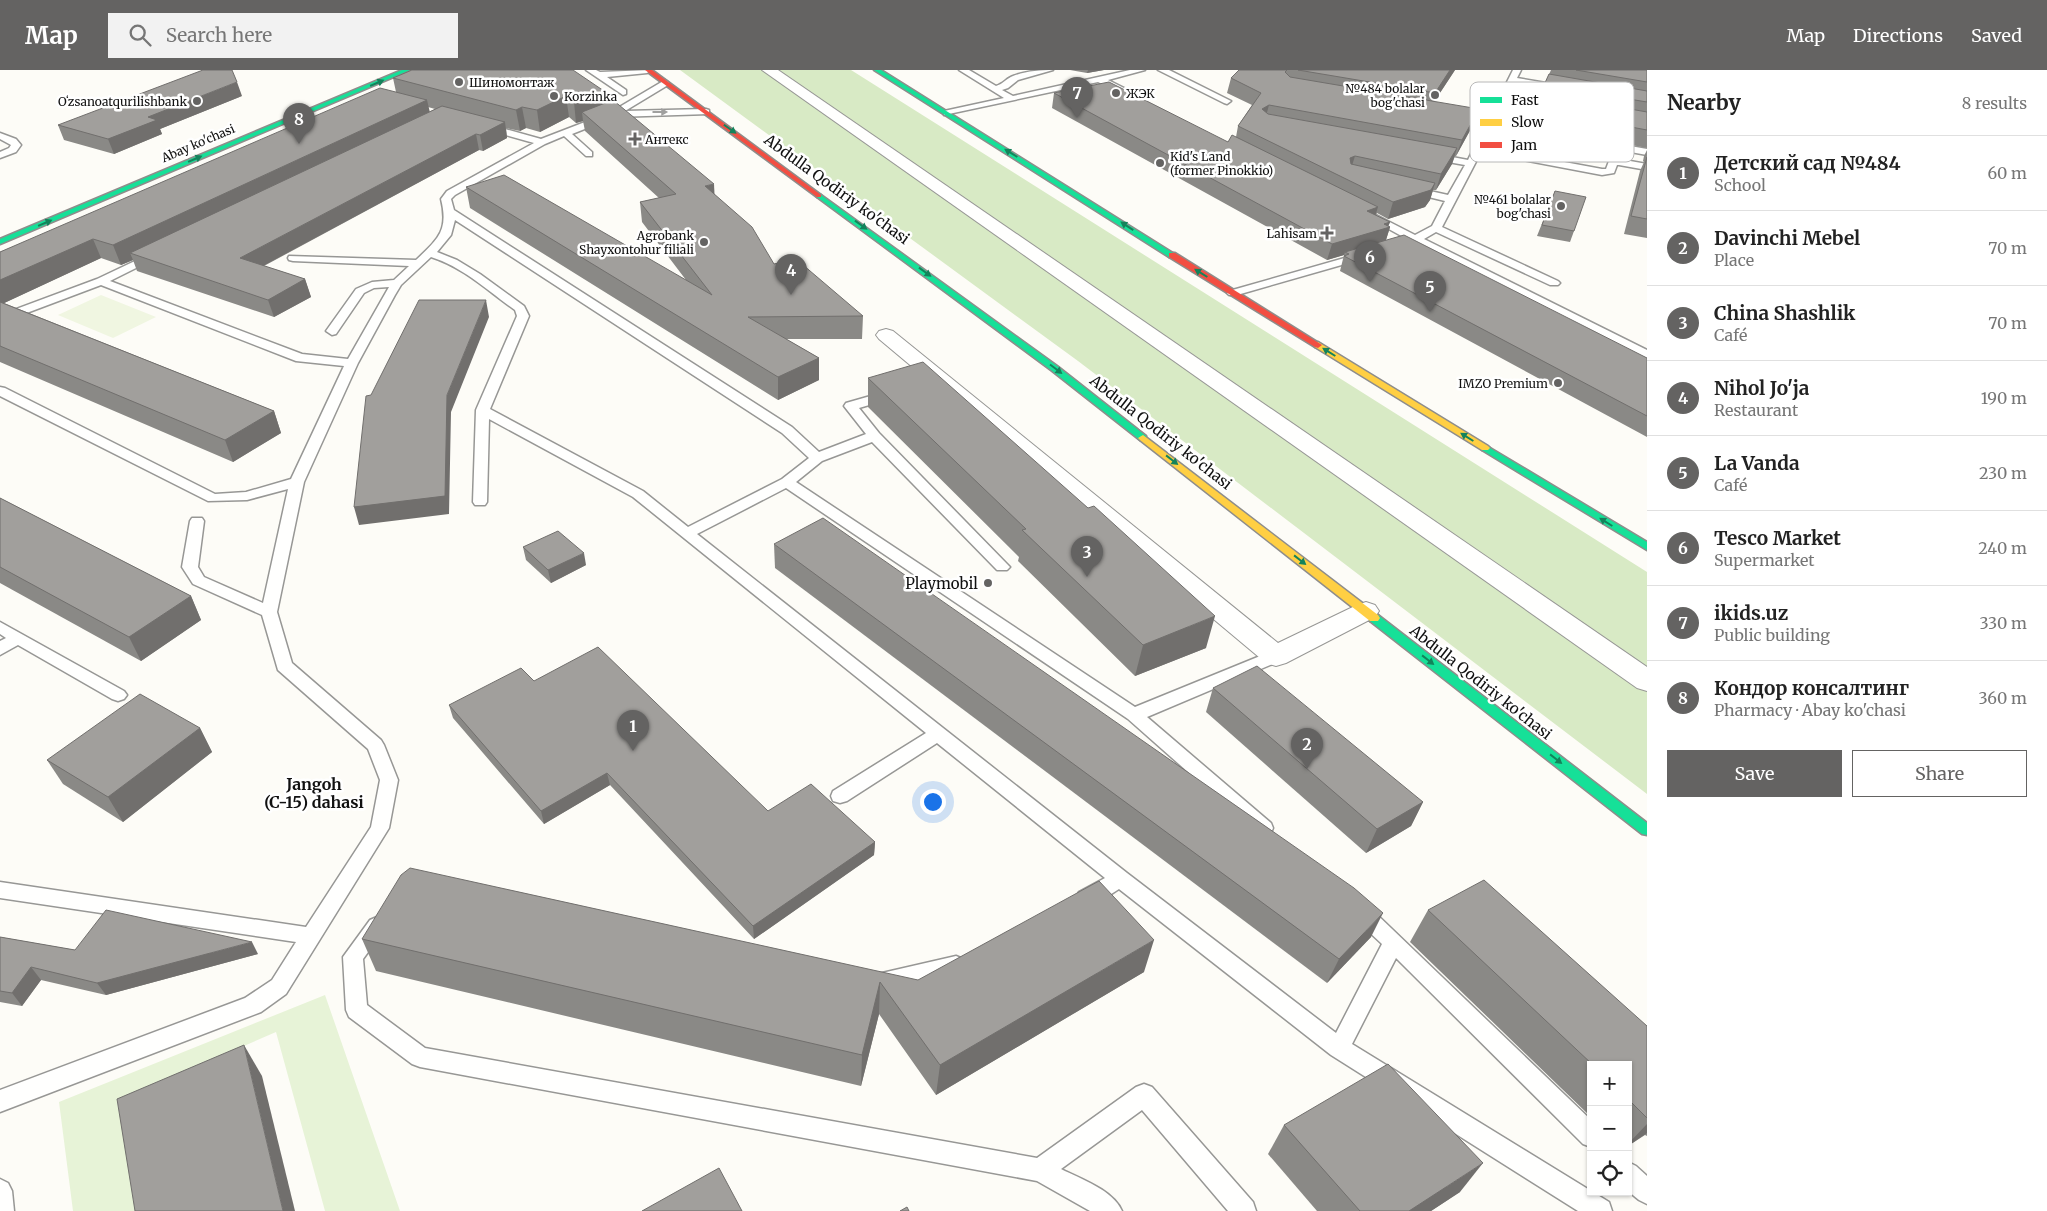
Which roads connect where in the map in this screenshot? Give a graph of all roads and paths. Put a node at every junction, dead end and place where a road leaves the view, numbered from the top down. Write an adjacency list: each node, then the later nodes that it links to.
1 (590, 70): 11 (lane)
2 (648, 70): 11 (lane); 15 (main road, Abdulla Qodiriy ko'chasi)
3 (769, 70): 82 (street)
4 (877, 70): 24 (main road)
5 (963, 70): 16 (lane)
6 (1048, 70): 16 (lane)
7 (1141, 70): 12 (lane)
8 (1162, 70): 22 (lane)
9 (1516, 70): 13 (lane)
10 (408, 72): 17 (main road, Abay ko'chasi, one-way to 10)
11 (598, 75): 18 (lane)
12 (1099, 79): 20 (lane); 21 (lane)
13 (1512, 80): 14 (lane)
14 (1524, 82)
15 (665, 83): 23 (main road, Abdulla Qodiriy ko'chasi); 25 (lane)
16 (994, 89): 21 (lane)
17 (354, 92): 19 (lane); 49 (main road, Abay ko'chasi, one-way to 17)
18 (623, 92)
19 (371, 96)
20 (1134, 96)
21 (1010, 98): 24 (lane)
22 (1227, 101)
23 (706, 112): 25 (lane, one-way to 23); 77 (main road, Abdulla Qodiriy ko'chasi, one-way to 77)
24 (947, 113): 58 (main road, one-way to 24)
25 (614, 114): 29 (lane)
26 (1446, 116): 27 (lane)
27 (1470, 120)
28 (480, 125): 31 (lane)
29 (565, 132): 31 (lane); 35 (lane)
30 (0, 136): 36 (lane)
31 (542, 142): 45 (lane)
32 (1425, 150): 37 (lane)
33 (1634, 150): 34 (lane)
34 (1647, 152)
35 (589, 154)
36 (0, 155)
37 (1470, 155)
38 (1472, 162): 44 (lane)
39 (1523, 162): 40 (lane)
40 (1619, 162)
41 (1619, 162): 42 (lane)
42 (1647, 167)
43 (1405, 189): 44 (lane)
44 (1451, 199): 47 (lane)
45 (450, 212): 54 (lane); 68 (lane)
46 (1364, 213): 48 (lane)
47 (1436, 228): 48 (lane); 57 (lane)
48 (1416, 239): 50 (lane); 62 (lane)
49 (0, 242)
50 (1399, 245)
51 (164, 251): 55 (lane)
52 (1372, 253): 58 (lane)
53 (292, 258): 54 (lane)
54 (424, 258): 56 (lane); 66 (lane)
55 (101, 280): 59 (lane); 63 (lane)
56 (397, 283): 60 (lane); 63 (lane)
57 (1554, 283)
58 (1234, 293): 74 (main road, one-way to 58)
59 (0, 319)
60 (332, 331)
61 (886, 335): 81 (street)
62 (1647, 355)
63 (352, 363): 69 (lane)
64 (0, 390): 69 (lane)
65 (904, 390): 67 (lane)
66 (483, 410): 71 (lane); 73 (lane)
67 (874, 436): 68 (lane); 75 (lane)
68 (817, 458): 70 (lane)
69 (297, 482): 76 (lane)
70 (787, 482): 73 (lane); 84 (lane)
71 (480, 502)
72 (197, 521): 76 (lane)
73 (687, 533): 85 (lane)
74 (1647, 548)
75 (1002, 567)
76 (268, 612): 94 (lane)
77 (1366, 612): 81 (street); 87 (main road, Abdulla Qodiriy ko'chasi, one-way to 87)
78 (0, 627): 79 (lane)
79 (17, 638): 80 (lane); 83 (lane)
80 (0, 650)
81 (1276, 656): 84 (lane)
82 (1647, 681)
83 (118, 695)
84 (1134, 714): 88 (lane)
85 (938, 734): 86 (lane); 89 (lane)
86 (840, 796)
87 (1647, 830)
88 (1275, 838)
89 (1120, 879): 92 (lane); 98 (lane)
90 (0, 890): 94 (lane)
91 (1350, 903): 95 (lane)
92 (1070, 907)
93 (393, 910): 101 (lane)
94 (311, 936): 99 (lane)
95 (1394, 942): 98 (lane); 100 (lane)
96 (978, 958): 97 (lane)
97 (862, 982)
98 (1339, 1048): 108 (lane)
99 (0, 1101)
100 (1587, 1132)
101 (1040, 1170): 106 (lane); 107 (lane)
102 (1632, 1178): 104 (lane)
103 (0, 1191): 105 (lane)
104 (1647, 1192)
105 (2, 1211)
106 (1110, 1211)
107 (1244, 1211)
108 (1600, 1211)

